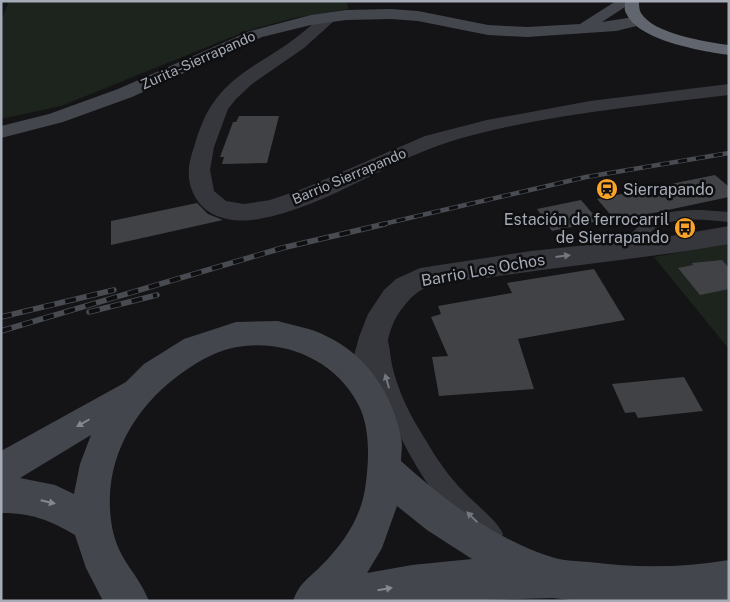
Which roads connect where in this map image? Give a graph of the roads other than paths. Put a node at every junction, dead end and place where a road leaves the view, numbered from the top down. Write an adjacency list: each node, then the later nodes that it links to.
1 (627, 1): 5 (street, Zurita-Sierrapando)
2 (632, 1): 4 (highway)
3 (329, 18): 5 (street, Zurita-Sierrapando); 8 (street, Barrio Sierrapando); 9 (street, Zurita-Sierrapando)
4 (639, 20): 5 (street, Zurita-Sierrapando); 6 (highway)
5 (586, 26): 6 (street, Zurita-Sierrapando)
6 (684, 41): 7 (highway)
7 (729, 50)
8 (729, 89)
9 (1, 132)
10 (729, 218): 12 (lane)
11 (729, 235): 12 (street, Barrio Los Ochos)
12 (629, 249): 13 (street, Barrio Los Ochos, one-way to 12)
13 (378, 321): 14 (street, Barrio Los Ochos); 20 (lane, one-way to 13)
14 (364, 384): 15 (street); 17 (street)
15 (139, 388): 16 (street, one-way to 16); 19 (street)
16 (1, 470)
17 (386, 471): 20 (street); 23 (street)
18 (1, 495): 19 (street, one-way to 19)
19 (91, 523): 22 (street)
20 (553, 578): 21 (street); 24 (street, one-way to 20)
21 (729, 580)
22 (129, 601)
23 (313, 601)
24 (319, 601)

